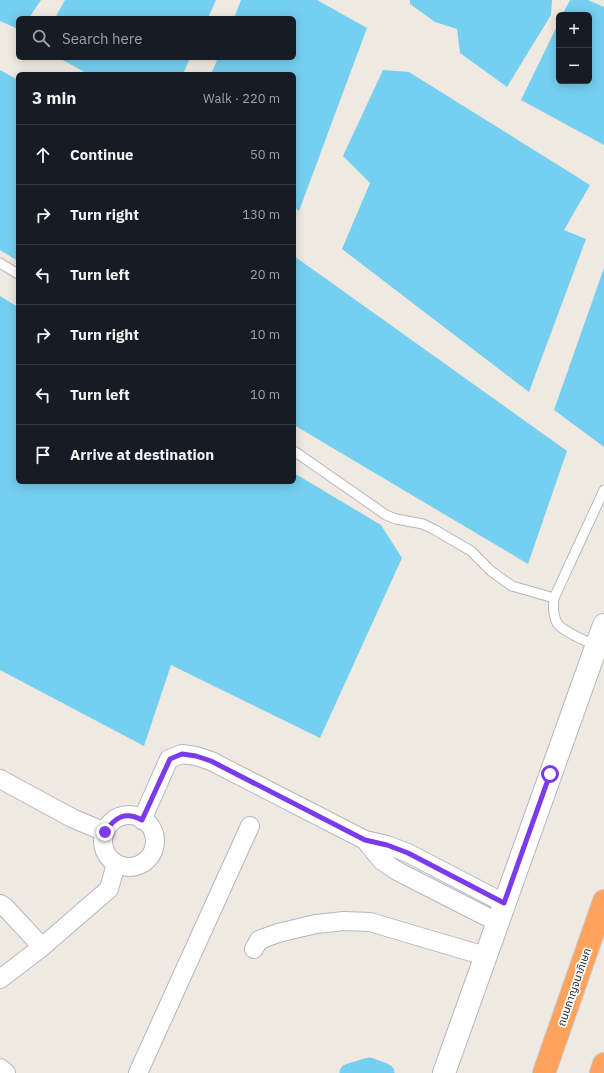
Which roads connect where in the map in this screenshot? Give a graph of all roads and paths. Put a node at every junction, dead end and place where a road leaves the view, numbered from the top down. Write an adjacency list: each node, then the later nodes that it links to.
1 (0, 263): 2 (lane)
2 (16, 273)
3 (296, 452): 5 (lane)
4 (604, 490): 5 (lane)
5 (554, 598): 7 (lane)
6 (604, 625): 7 (main road)
7 (596, 646): 15 (main road)
8 (0, 780): 11 (street)
9 (142, 820): 11 (street); 12 (street); 15 (street)
10 (250, 826): 24 (street)
11 (105, 832): 12 (street)
12 (116, 864): 16 (street)
13 (604, 901): 25 (highway, ถนนกาญจนาภิเษก)
14 (0, 904): 16 (street)
15 (501, 913): 18 (main road)
16 (42, 947): 19 (street)
17 (254, 949): 18 (street)
18 (486, 956): 21 (main road)
19 (0, 979)
20 (604, 1064): 26 (highway)
21 (447, 1065)
22 (0, 1068): 23 (street)
23 (6, 1073)
24 (138, 1073)
25 (544, 1073)
26 (601, 1073)

